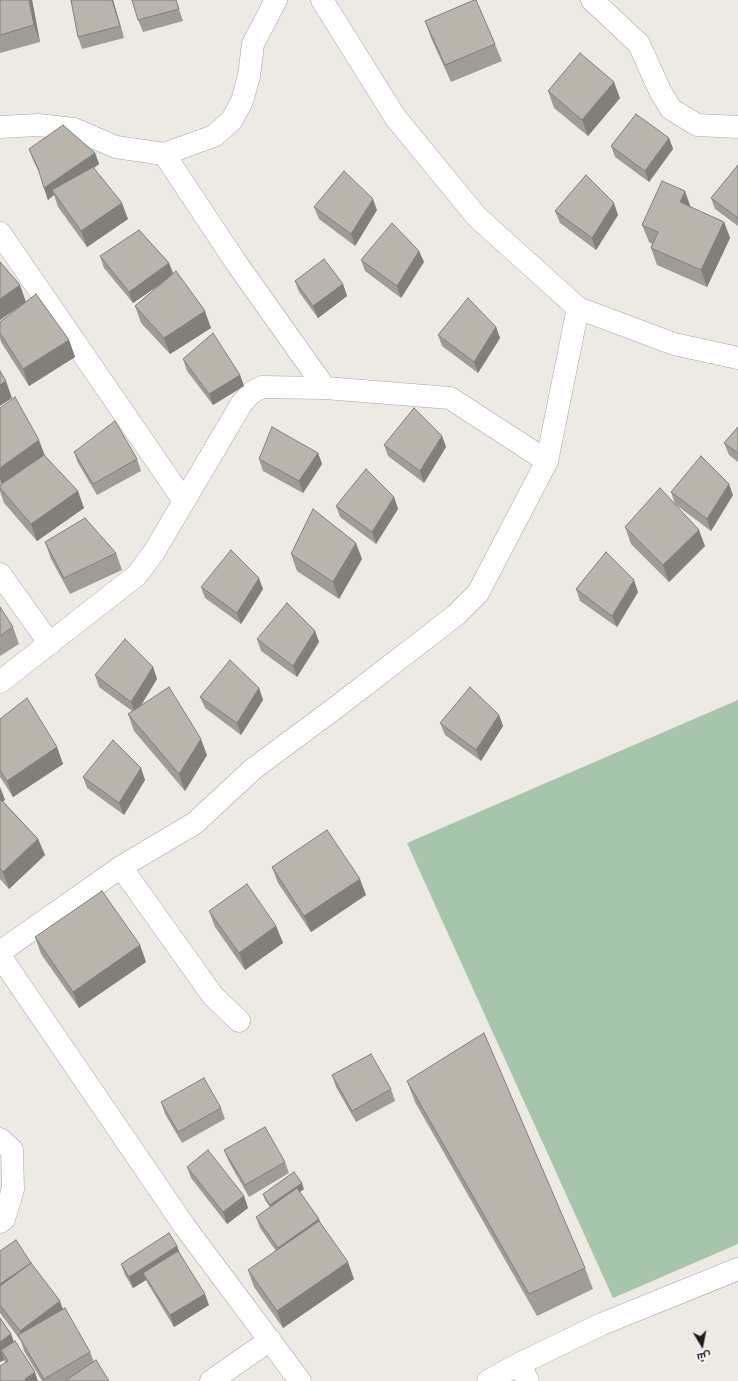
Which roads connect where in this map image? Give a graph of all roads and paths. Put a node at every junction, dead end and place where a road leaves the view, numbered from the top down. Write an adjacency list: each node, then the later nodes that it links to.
1 (276, 0): 6 (street)
2 (592, 0): 5 (street)
3 (326, 1): 8 (street)
4 (0, 127): 6 (street)
5 (738, 127)
6 (164, 154): 10 (street)
7 (0, 233): 12 (street)
8 (578, 308): 9 (street); 11 (street)
9 (738, 358)
10 (325, 388): 11 (street); 12 (street)
11 (547, 461): 16 (street)
12 (184, 502): 14 (street)
13 (0, 574): 14 (street)
14 (50, 644): 15 (street)
15 (0, 682)
16 (121, 867): 17 (street); 19 (street)
17 (0, 952)
18 (0, 956): 23 (street)
19 (239, 1021)
20 (0, 1139): 21 (street)
21 (0, 1222)
22 (738, 1269): 24 (street)
23 (270, 1340): 25 (street); 26 (street)
24 (523, 1373): 27 (street)
25 (211, 1381)
26 (300, 1381)
27 (488, 1381)

